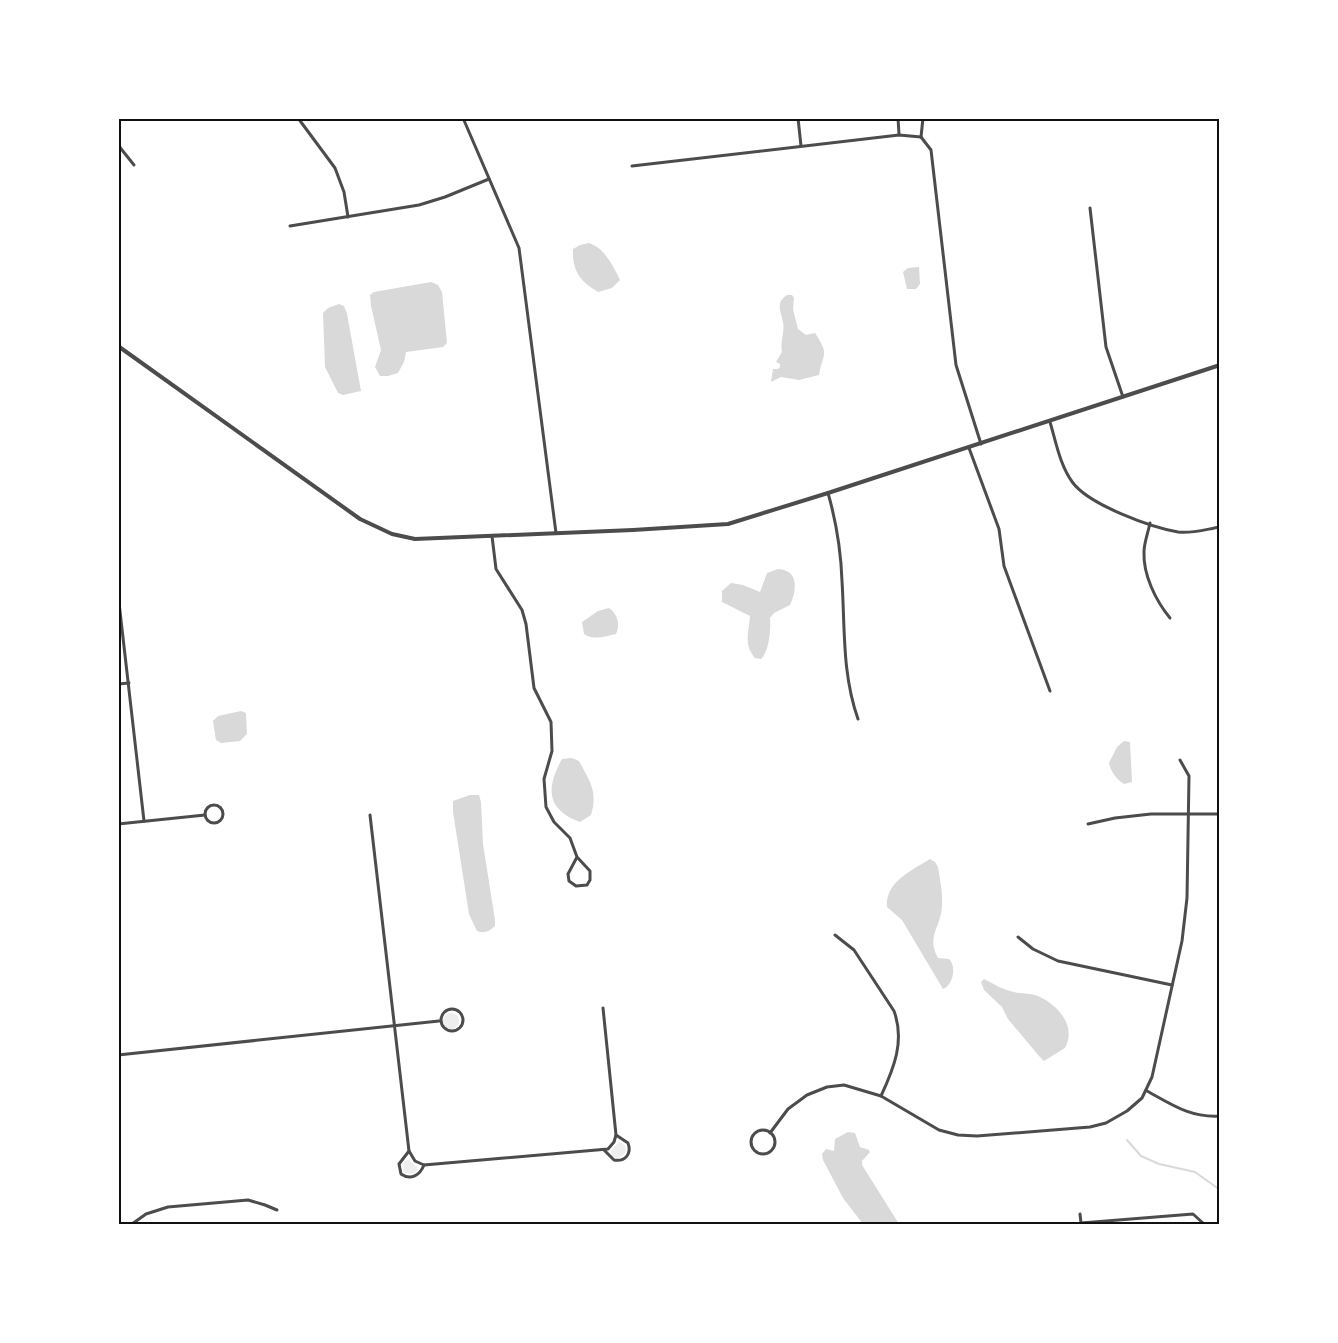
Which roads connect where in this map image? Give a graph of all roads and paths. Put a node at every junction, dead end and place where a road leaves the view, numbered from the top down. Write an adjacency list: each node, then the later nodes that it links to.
1 (298, 118): 14 (street)
2 (463, 118): 12 (street)
3 (798, 118): 9 (street)
4 (898, 118): 6 (street)
5 (923, 118): 7 (street)
6 (899, 135): 7 (street); 9 (street)
7 (921, 137): 20 (street)
8 (118, 145): 10 (street)
9 (801, 146): 11 (street)
10 (134, 165)
11 (632, 166)
12 (489, 179): 14 (street); 25 (street)
13 (1089, 208): 18 (street)
14 (348, 217): 15 (street)
15 (290, 226)
16 (118, 346): 26 (street)
17 (1220, 365): 18 (street)
18 (1123, 398): 19 (street)
19 (1050, 422): 20 (street); 23 (street)
20 (981, 444): 21 (street)
21 (969, 448): 22 (street); 31 (street)
22 (828, 494): 25 (street); 32 (street)
23 (1150, 524): 24 (street); 28 (street)
24 (1220, 527)
25 (556, 533): 26 (street)
26 (492, 536): 41 (street)
27 (118, 594): 29 (street)
28 (1170, 618)
29 (129, 683): 30 (street); 38 (street)
30 (118, 684)
31 (1050, 691)
32 (858, 719)
33 (1180, 760): 34 (street)
34 (1189, 813): 35 (street); 40 (street); 44 (street)
35 (1220, 814)
36 (205, 815): 36 (street); 38 (street)
37 (370, 815): 47 (street)
38 (144, 821): 39 (street)
39 (118, 824)
40 (1088, 824)
41 (577, 857): 41 (street)
42 (835, 935): 50 (street)
43 (1018, 937): 44 (street)
44 (1172, 984): 49 (street)
45 (603, 1008): 53 (street)
46 (439, 1021): 46 (street); 47 (street)
47 (395, 1026): 48 (street); 55 (street)
48 (118, 1055)
49 (1147, 1091): 50 (street); 51 (street)
50 (880, 1096): 52 (street)
51 (1220, 1116)
52 (770, 1133): 52 (street)
53 (616, 1135): 54 (street); 54 (street)
54 (604, 1150): 56 (street)
55 (409, 1151): 56 (street); 56 (street)
56 (424, 1165)
57 (277, 1210): 59 (street)
58 (1080, 1214): 60 (street)
59 (132, 1224)
60 (1081, 1224): 61 (street)
61 (1204, 1224)

